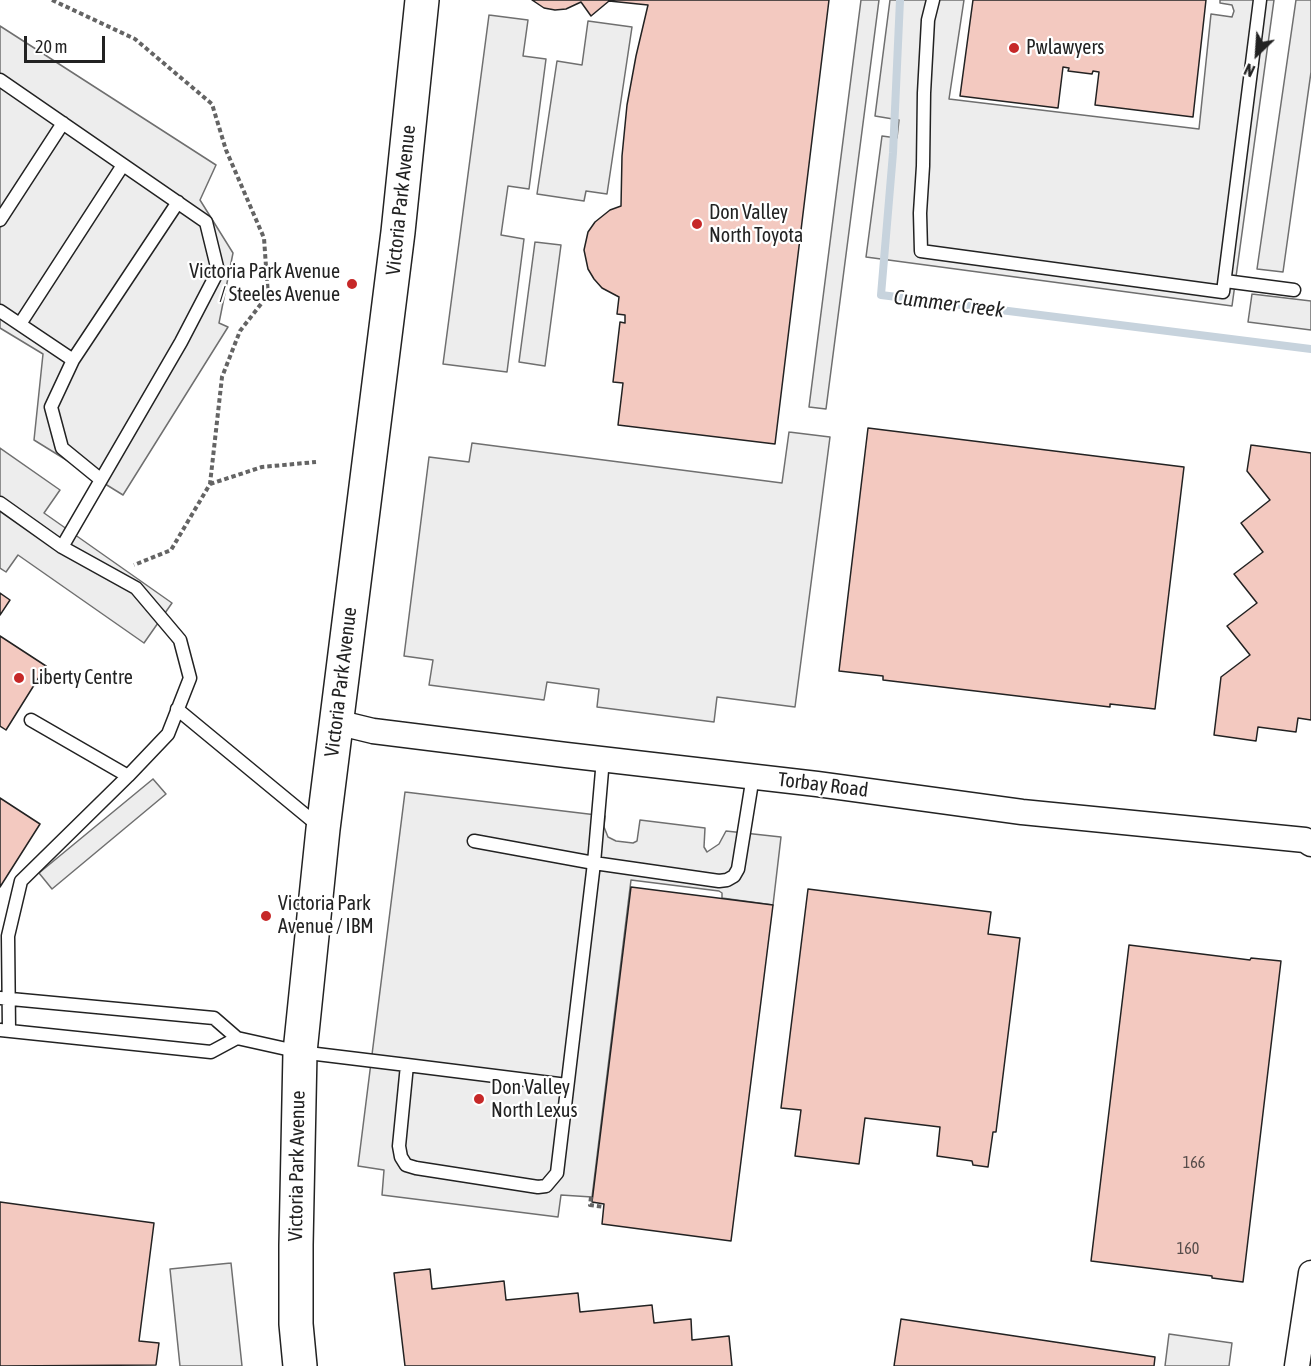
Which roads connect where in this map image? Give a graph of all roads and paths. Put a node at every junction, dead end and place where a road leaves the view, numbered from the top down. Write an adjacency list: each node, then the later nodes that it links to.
1 (422, 0): 21 (street, Victoria Park Avenue)
2 (933, 0): 9 (lane)
3 (1260, 0): 9 (lane)
4 (1, 83): 5 (lane)
5 (63, 123): 6 (lane); 8 (lane)
6 (123, 165): 7 (lane); 12 (lane)
7 (178, 202): 13 (lane); 15 (lane)
8 (0, 220)
9 (1225, 281): 10 (lane)
10 (1294, 291)
11 (0, 311): 12 (lane)
12 (20, 324): 13 (lane)
13 (73, 360): 15 (lane)
14 (316, 462): 16 (path)
15 (100, 478): 18 (lane)
16 (210, 484)
17 (0, 503): 18 (lane)
18 (62, 547): 19 (lane)
19 (177, 709): 23 (lane); 25 (lane)
20 (31, 720): 23 (lane)
21 (336, 722): 22 (street, Torbay Road); 25 (street, Victoria Park Avenue)
22 (603, 759): 24 (street, Torbay Road); 28 (lane)
23 (128, 776): 29 (lane)
24 (753, 776): 27 (street, Torbay Road); 28 (lane)
25 (323, 829): 32 (street, Victoria Park Avenue)
26 (474, 841): 28 (lane)
27 (1311, 844)
28 (594, 863): 34 (lane)
29 (4, 998): 30 (lane); 31 (lane)
30 (5, 1030): 31 (lane)
31 (237, 1038): 32 (lane)
32 (300, 1052): 33 (lane); 38 (street, Victoria Park Avenue)
33 (407, 1065): 34 (lane); 34 (lane)
34 (567, 1085)
35 (591, 1197): 36 (path)
36 (604, 1207)
37 (1311, 1273): 39 (street)
38 (300, 1366)
39 (1297, 1366)

